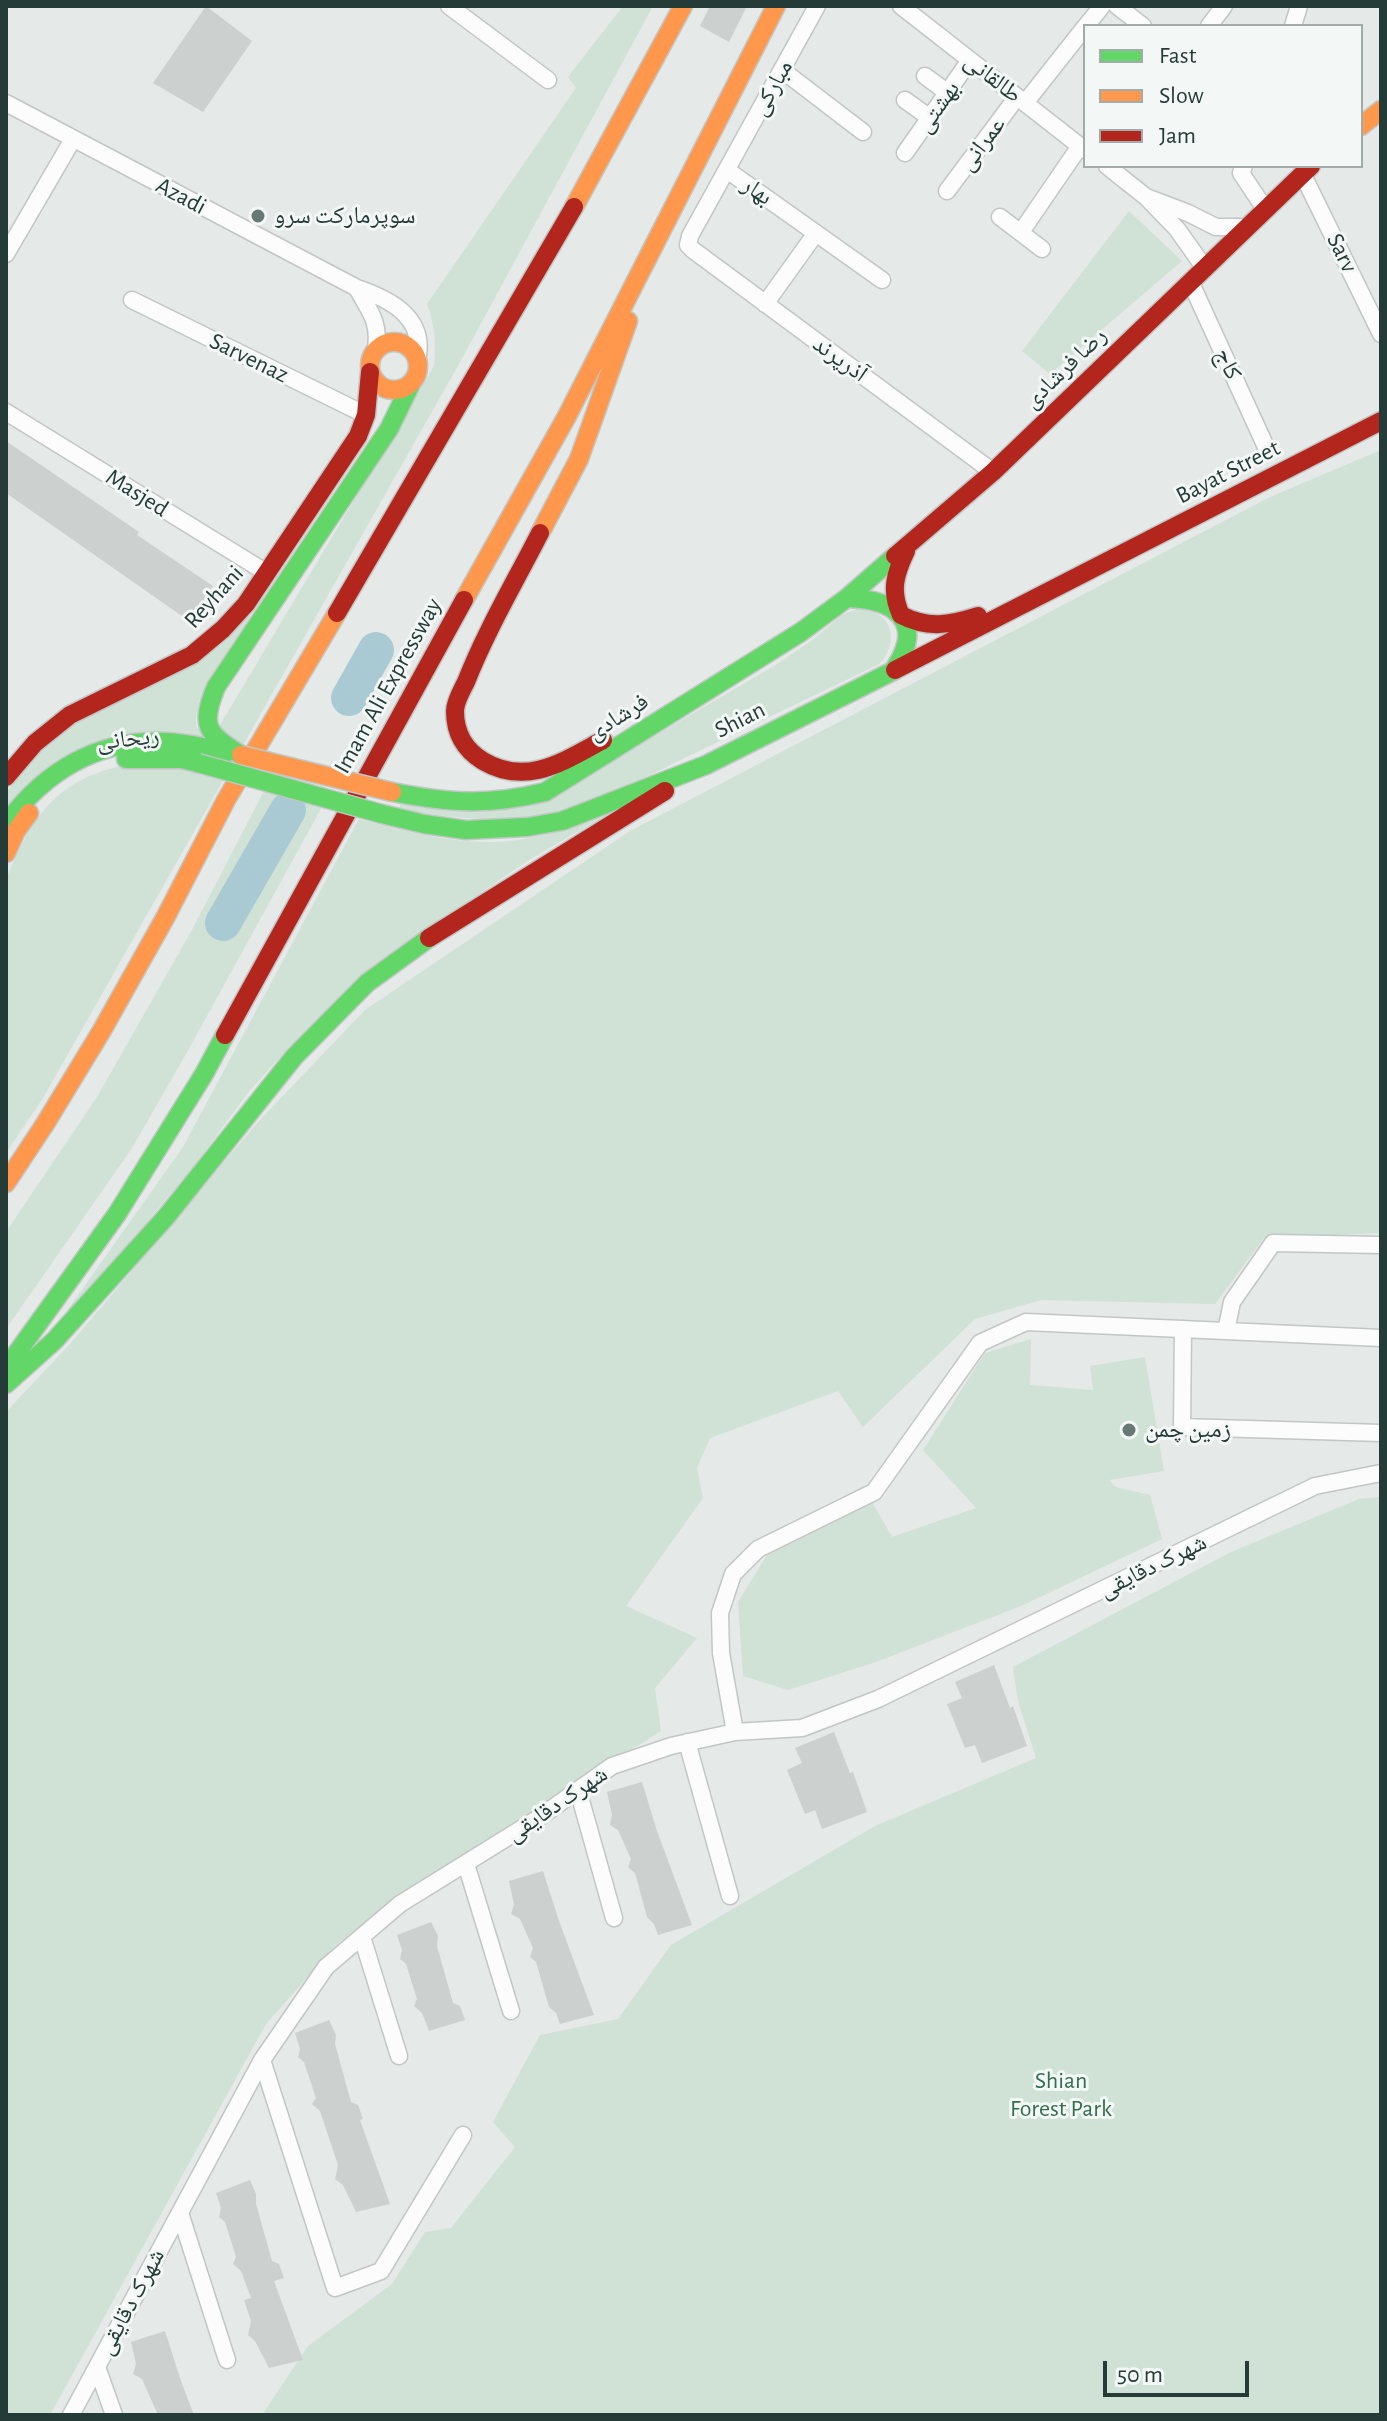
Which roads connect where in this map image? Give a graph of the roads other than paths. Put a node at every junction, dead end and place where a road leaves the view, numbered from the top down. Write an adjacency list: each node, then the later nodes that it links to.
1 (449, 6): 16 (street)
2 (683, 6): 72 (main road)
3 (776, 6): 40 (main road, Imam Ali Expressway)
4 (817, 6): 14 (street, مبارکی)
5 (901, 6): 13 (street, طالقانی)
6 (1102, 6): 9 (street, عمرانی)
7 (1117, 6): 10 (street)
8 (1224, 6): 11 (street)
9 (1088, 24)
10 (1140, 24)
11 (1210, 24)
12 (1083, 30): 19 (street, عمرانی)
13 (970, 60): 17 (street, بهشتی); 19 (street, طالقانی)
14 (782, 70): 24 (street); 30 (street, مبارکی)
15 (925, 76): 17 (street)
16 (548, 80)
17 (948, 93): 22 (street, بهشتی)
18 (905, 100): 22 (street)
19 (1021, 100): 26 (street, طالقانی); 32 (street, عمرانی)
20 (6, 103): 25 (street, Azadi)
21 (1381, 110): 23 (main road)
22 (930, 118): 27 (street, بهشتی)
23 (1363, 124)
24 (863, 132)
25 (73, 139): 42 (street); 46 (street, Azadi)
26 (1082, 148): 37 (street)
27 (905, 153)
28 (1110, 168): 33 (street)
29 (1243, 168): 34 (street)
30 (727, 170): 38 (street, بهار); 39 (street, بهار)
31 (1307, 170): 34 (main road, رضا فرشادی); 49 (street, Sarv)
32 (947, 191)
33 (1146, 197): 36 (street); 43 (street)
34 (1265, 209): 36 (main road, رضا فرشادی)
35 (1000, 217): 37 (street)
36 (1246, 227): 43 (main road, رضا فرشادی)
37 (1021, 232): 41 (street)
38 (816, 233): 44 (street, بهار); 48 (street)
39 (688, 245): 48 (street, آذرپرند)
40 (655, 246): 65 (main road); 77 (main road, Imam Ali Expressway)
41 (1042, 249)
42 (6, 254)
43 (1204, 267): 45 (main road, رضا فرشادی)
44 (882, 280)
45 (1190, 281): 57 (street, کاج); 58 (main road, رضا فرشادی)
46 (357, 288): 50 (street); 51 (street, Azadi)
47 (132, 300): 55 (street, Sarvenaz)
48 (765, 304): 58 (street, آذرپرند)
49 (1381, 334)
50 (376, 348): 51 (main road); 52 (main road)
51 (417, 360): 53 (main road)
52 (370, 372): 53 (main road); 55 (main road, Reyhani)
53 (411, 384): 66 (main road)
54 (6, 412): 61 (street, Masjed)
55 (366, 415): 61 (main road, Reyhani)
56 (1381, 421): 60 (main road, Bayat Street)
57 (1266, 447)
58 (993, 472): 59 (main road, رضا فرشادی)
59 (911, 542): 62 (main road, رضا فرشادی); 63 (main road)
60 (1097, 567): 63 (main road); 64 (main road, Shian)
61 (267, 573): 68 (main road, Reyhani)
62 (847, 598): 63 (main road); 65 (main road, فرشادی)
63 (901, 615): 64 (main road)
64 (895, 668): 67 (main road, Shian)
65 (695, 697): 66 (main road, فرشادی, bridge)
66 (241, 755): 70 (main road, فرشادی)
67 (706, 765): 69 (main road, Shian); 78 (main road)
68 (6, 777)
69 (382, 814): 71 (main road, ریحانی, bridge)
70 (6, 824)
71 (6, 853)
72 (6, 1183)
73 (1381, 1245): 75 (street)
74 (1183, 1329): 75 (street); 79 (street); 81 (street)
75 (1226, 1331): 76 (street)
76 (1381, 1338)
77 (6, 1368)
78 (6, 1384)
79 (1381, 1433)
80 (1381, 1473): 81 (street, شهرک دقایقی)
81 (735, 1732): 82 (street, شهرک دقایقی)
82 (687, 1742): 83 (street, شهرک دقایقی); 85 (street)
83 (578, 1790): 84 (street, شهرک دقایقی); 86 (street)
84 (466, 1864): 87 (street, شهرک دقایقی); 88 (street)
85 (730, 1896)
86 (614, 1918)
87 (362, 1937): 89 (street); 90 (street, شهرک دقایقی)
88 (511, 2011)
89 (399, 2056)
90 (262, 2060): 91 (street); 92 (street, شهرک دقایقی)
91 (463, 2135)
92 (180, 2213): 93 (street); 94 (street, شهرک دقایقی)
93 (227, 2360)
94 (97, 2367): 95 (street, شهرک دقایقی); 96 (street)
95 (71, 2415)
96 (114, 2415)

